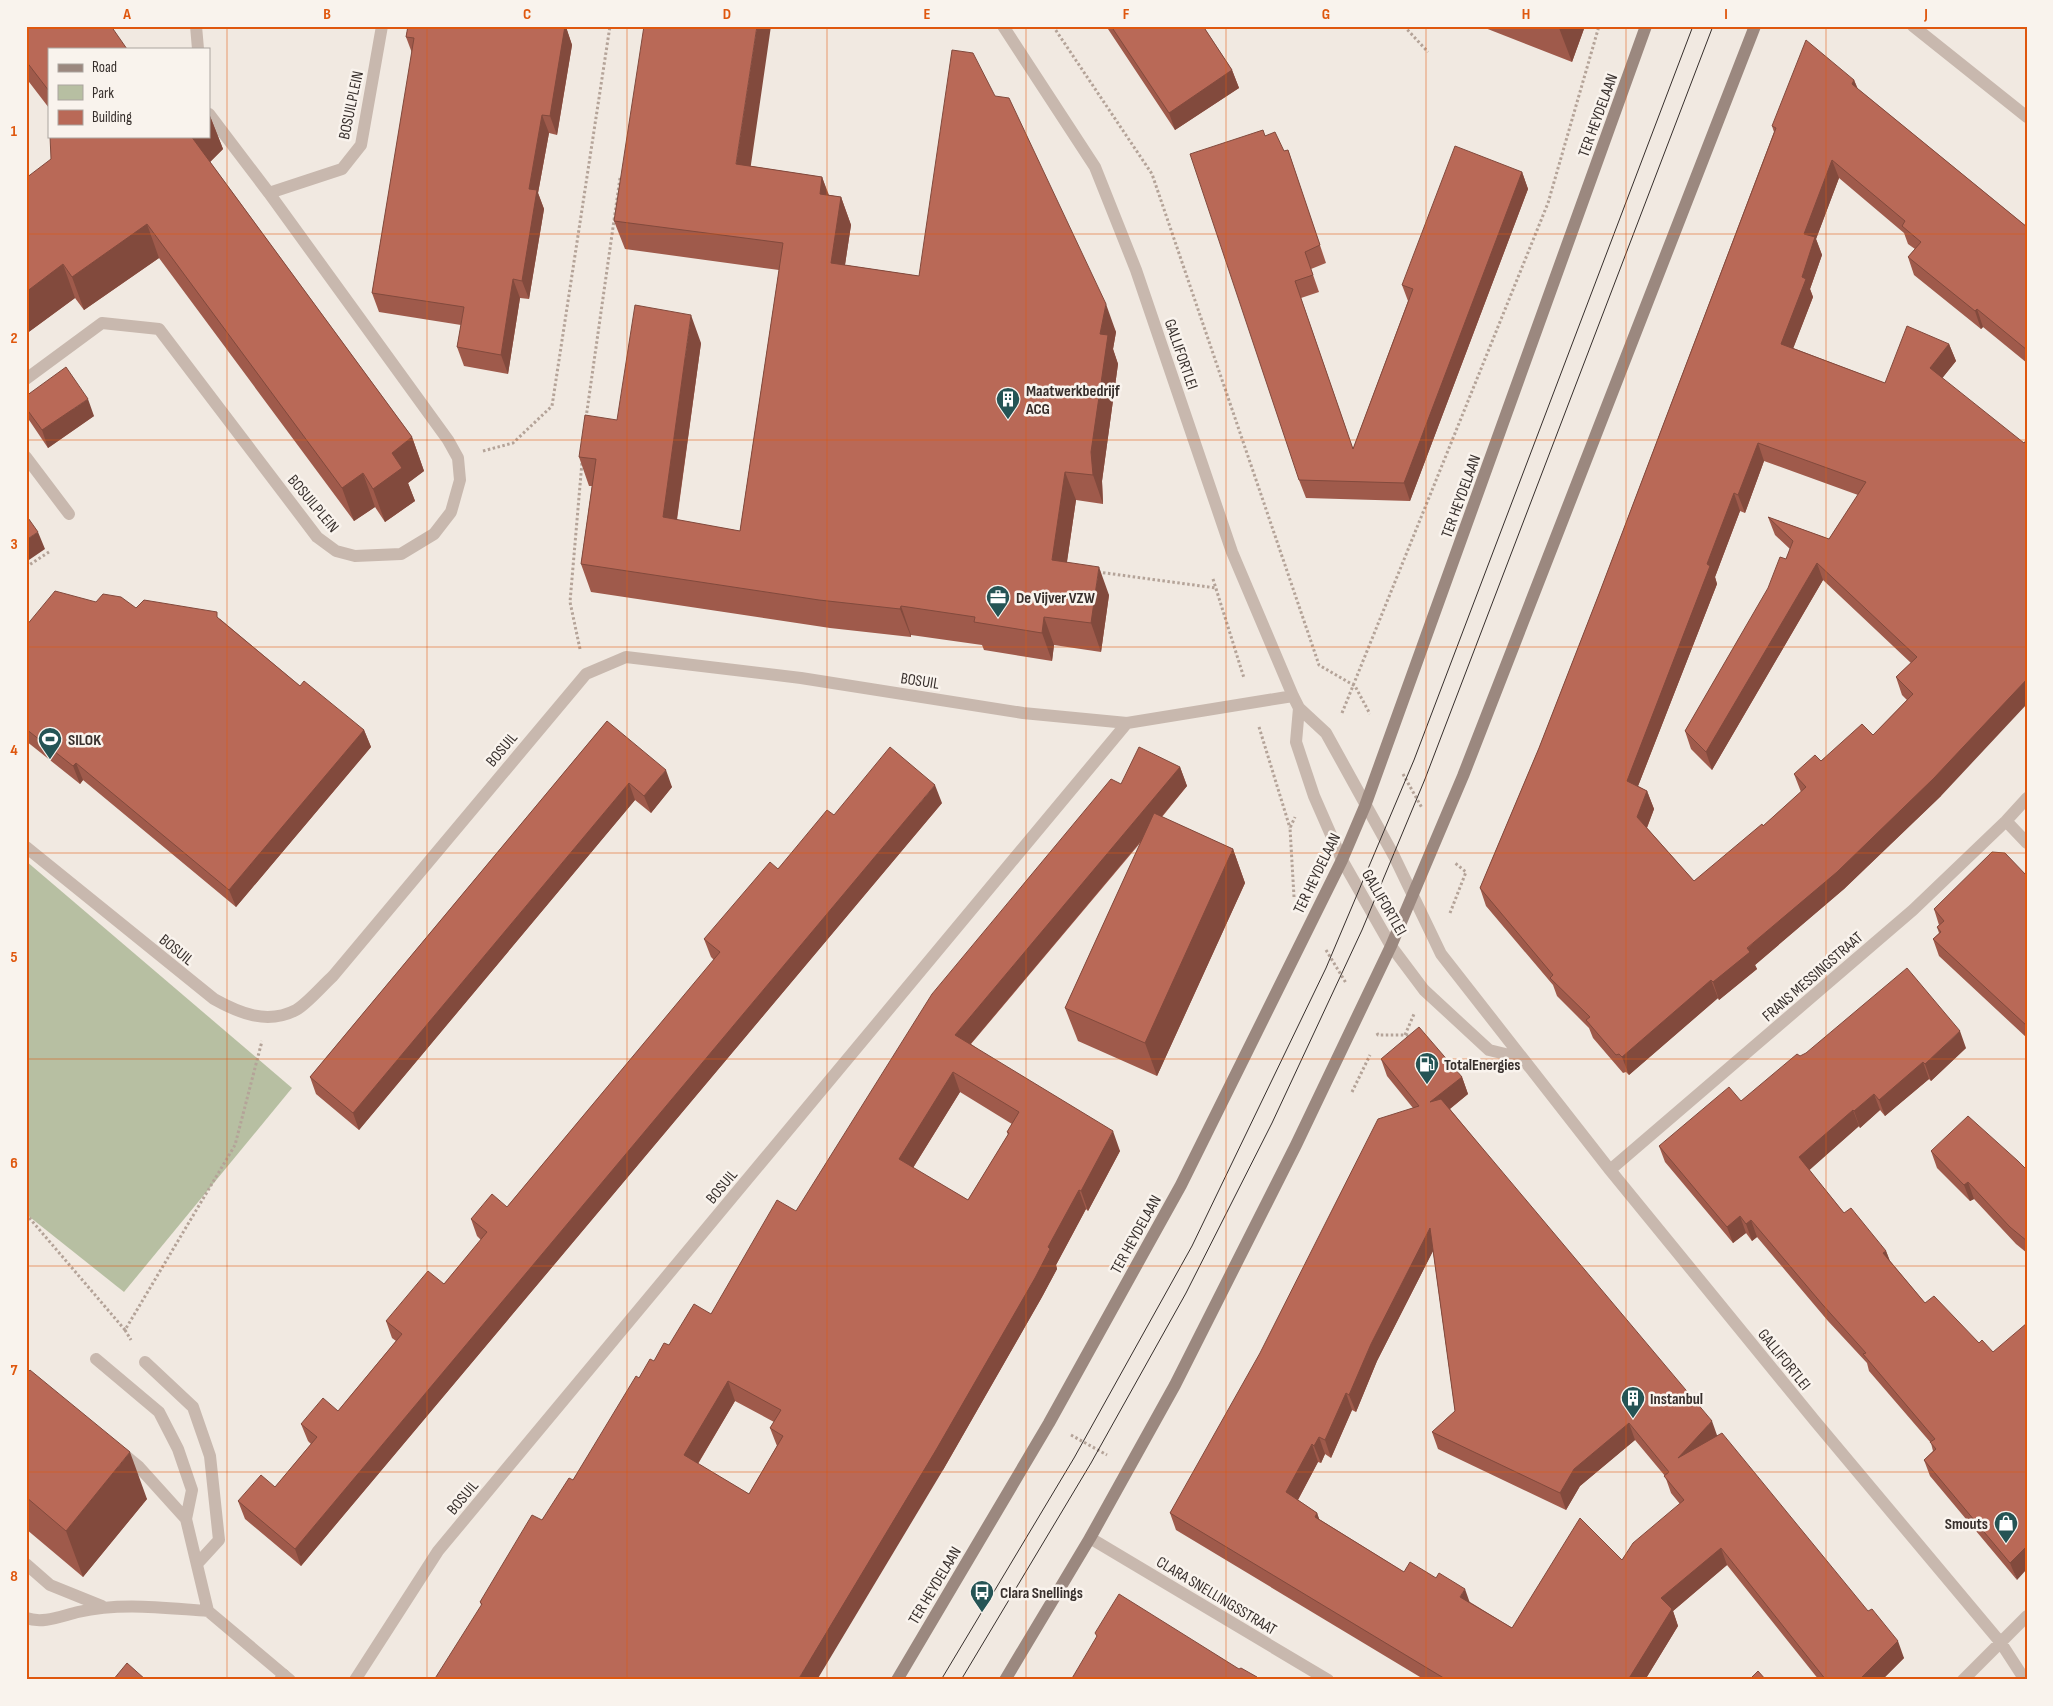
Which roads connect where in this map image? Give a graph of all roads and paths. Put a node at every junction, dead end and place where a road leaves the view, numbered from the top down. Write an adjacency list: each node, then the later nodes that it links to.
1 (196, 26): 11 (street)
2 (382, 26): 16 (street, BOSUILPLEIN)
3 (610, 26): 21 (path)
4 (1003, 26): 30 (street, GALLIFORTLEI)
5 (1053, 26): 29 (path)
6 (1404, 26): 12 (path)
7 (1599, 26): 29 (path)
8 (1646, 26): 37 (street, TER HEYDELAAN)
9 (1755, 26): 43 (street)
10 (1913, 26): 14 (street)
11 (198, 48)
12 (1428, 52)
13 (210, 115): 16 (street, BOSUILPLEIN)
14 (2027, 117)
15 (620, 178): 18 (path)
16 (268, 193): 21 (street, BOSUILPLEIN)
17 (26, 379): 21 (street, BOSUILPLEIN)
18 (585, 427)
19 (582, 456): 28 (path)
20 (26, 457): 22 (street)
21 (458, 458)
22 (68, 514)
23 (49, 552): 24 (path)
24 (26, 567)
25 (1210, 570): 27 (path)
26 (1094, 572): 27 (path)
27 (1216, 588): 31 (path)
28 (586, 674): 33 (street, BOSUIL); 47 (street, BOSUIL)
29 (1354, 686): 34 (path)
30 (1293, 696): 31 (street, BOSUIL); 32 (street, GALLIFORTLEI)
31 (1252, 703): 33 (street, BOSUIL); 39 (path)
32 (1299, 708): 34 (street, GALLIFORTLEI); 35 (street, GALLIFORTLEI)
33 (1127, 723): 67 (street, BOSUIL)
34 (1330, 740): 37 (street, GALLIFORTLEI)
35 (1310, 784): 39 (path); 42 (street, GALLIFORTLEI)
36 (2027, 798): 38 (street, FRANS MESSINGSTRAAT)
37 (1365, 806): 42 (street, TER HEYDELAAN); 43 (street, GALLIFORTLEI)
38 (2006, 822): 40 (street); 50 (street, FRANS MESSINGSTRAAT)
39 (1290, 828): 44 (path)
40 (2027, 843)
41 (26, 847): 47 (street, BOSUIL)
42 (1342, 860): 44 (street, TER HEYDELAAN); 45 (street, GALLIFORTLEI)
43 (1412, 896): 45 (street); 49 (street, GALLIFORTLEI)
44 (1310, 924): 46 (path); 54 (street, TER HEYDELAAN)
45 (1391, 946): 46 (street); 49 (street, GALLIFORTLEI)
46 (1362, 1008): 48 (path); 56 (street)
47 (268, 1018): 51 (path)
48 (1414, 1035)
49 (1522, 1058): 50 (street, GALLIFORTLEI)
50 (1610, 1170): 65 (street, GALLIFORTLEI)
51 (26, 1214)
52 (96, 1359): 57 (street)
53 (145, 1362): 60 (street)
54 (1049, 1423): 56 (path); 68 (street, TER HEYDELAAN)
55 (110, 1443): 57 (street)
56 (1130, 1468): 58 (street)
57 (186, 1519): 60 (street)
58 (1090, 1538): 69 (street); 70 (street, CLARA SNELLINGSSTRAAT)
59 (26, 1564): 61 (street)
60 (196, 1564): 62 (street)
61 (102, 1606): 62 (street); 64 (street)
62 (208, 1611): 66 (street)
63 (2027, 1616): 65 (street)
64 (26, 1618)
65 (2001, 1643): 71 (street); 72 (street, GALLIFORTLEI)
66 (285, 1678)
67 (355, 1680)
68 (897, 1680)
69 (1005, 1680)
70 (1328, 1680)
71 (1963, 1680)
72 (2025, 1680)

